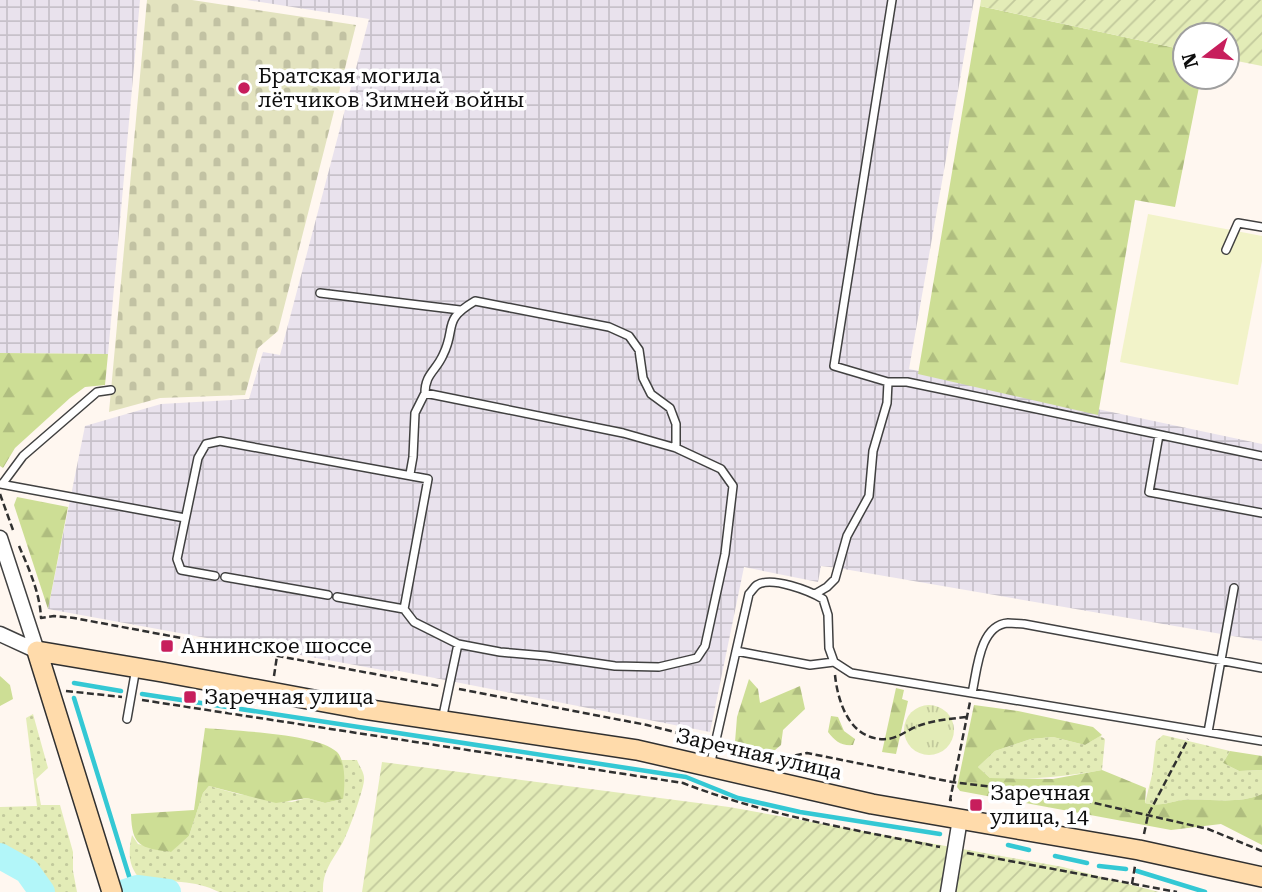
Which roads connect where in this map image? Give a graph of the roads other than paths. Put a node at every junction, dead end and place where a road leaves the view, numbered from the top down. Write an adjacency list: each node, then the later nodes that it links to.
1 (892, 0): 6 (lane)
2 (1262, 227): 3 (lane)
3 (1226, 250)
4 (320, 293): 5 (lane)
5 (460, 310): 8 (lane); 10 (lane)
6 (888, 382): 9 (lane); 20 (lane)
7 (111, 390): 13 (lane)
8 (425, 393): 10 (lane); 12 (lane)
9 (1159, 435): 11 (lane); 14 (lane)
10 (676, 448): 25 (lane)
11 (1262, 456)
12 (410, 474): 15 (lane); 23 (lane)
13 (2, 483): 15 (lane)
14 (1262, 513)
15 (185, 518): 17 (lane)
16 (0, 538): 26 (street)
17 (215, 576)
18 (225, 577): 21 (lane)
19 (1234, 588): 28 (lane)
20 (815, 594): 27 (lane); 29 (lane)
21 (328, 595)
22 (337, 597): 23 (lane)
23 (404, 609): 25 (lane)
24 (0, 634): 26 (street)
25 (458, 644): 34 (lane)
26 (37, 651): 30 (street, Заречная улица); 40 (street)
27 (736, 651): 29 (lane); 37 (lane)
28 (1221, 661): 31 (lane); 32 (lane); 35 (lane)
29 (834, 662): 32 (lane)
30 (137, 668): 33 (lane); 34 (street, Заречная улица)
31 (1262, 668)
32 (972, 693): 35 (lane)
33 (127, 719)
34 (442, 720): 37 (street, Заречная улица)
35 (1208, 732): 36 (lane)
36 (1262, 741)
37 (712, 757): 38 (street, Заречная улица)
38 (959, 810): 39 (street, Заречная улица); 41 (street)
39 (1262, 877)
40 (112, 892)
41 (948, 892)

